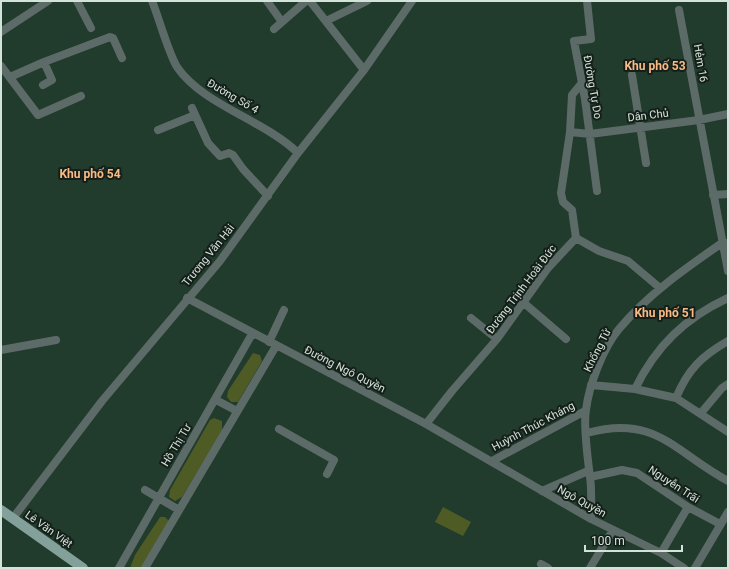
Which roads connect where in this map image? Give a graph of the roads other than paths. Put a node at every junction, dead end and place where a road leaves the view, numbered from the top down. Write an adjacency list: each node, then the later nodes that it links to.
1 (48, 1): 15 (street)
2 (77, 1): 13 (street)
3 (152, 1): 31 (street, Đường Số 4)
4 (267, 1): 12 (street)
5 (306, 1): 12 (street)
6 (310, 1): 11 (street)
7 (367, 1): 11 (street)
8 (412, 1): 19 (street, Trương Văn Hải)
9 (587, 1): 22 (street, Đường Tự Do)
10 (679, 10): 26 (street, Hẻm 16)
11 (326, 21): 19 (street)
12 (282, 22): 14 (street)
13 (91, 28)
14 (274, 29)
15 (1, 32)
16 (122, 58): 17 (street)
17 (44, 62): 21 (street); 23 (street)
18 (1, 66): 21 (street)
19 (364, 70): 31 (street, Trương Văn Hải)
20 (632, 75): 27 (street)
21 (10, 78): 24 (street)
22 (581, 84): 29 (street); 30 (street, Đường Tự Do)
23 (43, 85)
24 (81, 96)
25 (728, 114): 26 (street, Dân Chủ)
26 (699, 120): 27 (street, Dân Chủ); 35 (street, Hẻm 16)
27 (640, 127): 30 (street, Dân Chủ); 32 (street)
28 (158, 130): 36 (street)
29 (570, 132): 30 (street, Dân Chủ); 37 (street)
30 (590, 134): 33 (street, Đường Tự Do)
31 (298, 153): 36 (street, Trương Văn Hải)
32 (646, 163)
33 (597, 191)
34 (728, 194): 35 (street)
35 (713, 195): 38 (street, Hẻm 16)
36 (268, 196): 41 (street, Trương Văn Hải)
37 (576, 238): 40 (street); 43 (street, Đường Trịnh Hoài Đức)
38 (725, 243): 39 (street, Hẻm 16); 40 (street, Khổng Tử)
39 (728, 271)
40 (660, 288): 54 (street, Khổng Tử)
41 (187, 298): 46 (street, Đường Ngô Quyền); 76 (street, Trương Văn Hải)
42 (728, 298): 55 (street)
43 (524, 302): 47 (street, Đường Trịnh Hoài Đức); 48 (street)
44 (284, 310): 51 (street)
45 (471, 318): 47 (street)
46 (252, 334): 51 (street, Đường Ngô Quyền); 57 (street, Hồ Thị Tư)
47 (497, 339): 61 (street, Đường Trịnh Hoài Đức)
48 (566, 339)
49 (56, 340): 52 (street)
50 (728, 341): 56 (street)
51 (273, 344): 59 (street); 61 (street, Đường Ngô Quyền)
52 (1, 350)
53 (728, 384): 60 (street)
54 (591, 385): 55 (street); 58 (street, Khổng Tử)
55 (635, 389): 56 (street)
56 (676, 398): 60 (street)
57 (216, 400): 59 (street); 71 (street, Hồ Thị Tư)
58 (585, 411): 64 (street, Khổng Tử); 65 (street, Huỳnh Thúc Kháng)
59 (237, 412): 74 (street)
60 (701, 413): 63 (street)
61 (426, 424): 65 (street, Đường Ngô Quyền)
62 (279, 429): 66 (street)
63 (728, 432)
64 (587, 433): 67 (street, Khổng Tử); 68 (street)
65 (492, 461): 70 (street, Ngô Quyền)
66 (327, 474)
67 (589, 474): 70 (street, Nguyễn Trãi); 72 (street, Nguyễn Trãi); 77 (street, Khổng Tử)
68 (728, 481)
69 (145, 490): 71 (street)
70 (542, 491): 77 (street, Ngô Quyền)
71 (158, 497): 74 (street); 82 (street, Hồ Thị Tư)
72 (688, 507): 78 (street, Nguyễn Trãi); 80 (street)
73 (1, 510): 76 (main road, Lê Văn Việt)
74 (179, 510): 83 (street)
75 (728, 512): 78 (street)
76 (13, 518): 81 (main road, Lê Văn Việt)
77 (591, 519): 79 (street, Ngô Quyền)
78 (720, 524): 86 (street)
79 (613, 530): 80 (street, Ngô Quyền); 84 (street)
80 (661, 553): 85 (street, Ngô Quyền)
81 (83, 568)
82 (119, 568)
83 (145, 568)
84 (590, 568)
85 (684, 568)
86 (695, 568)

